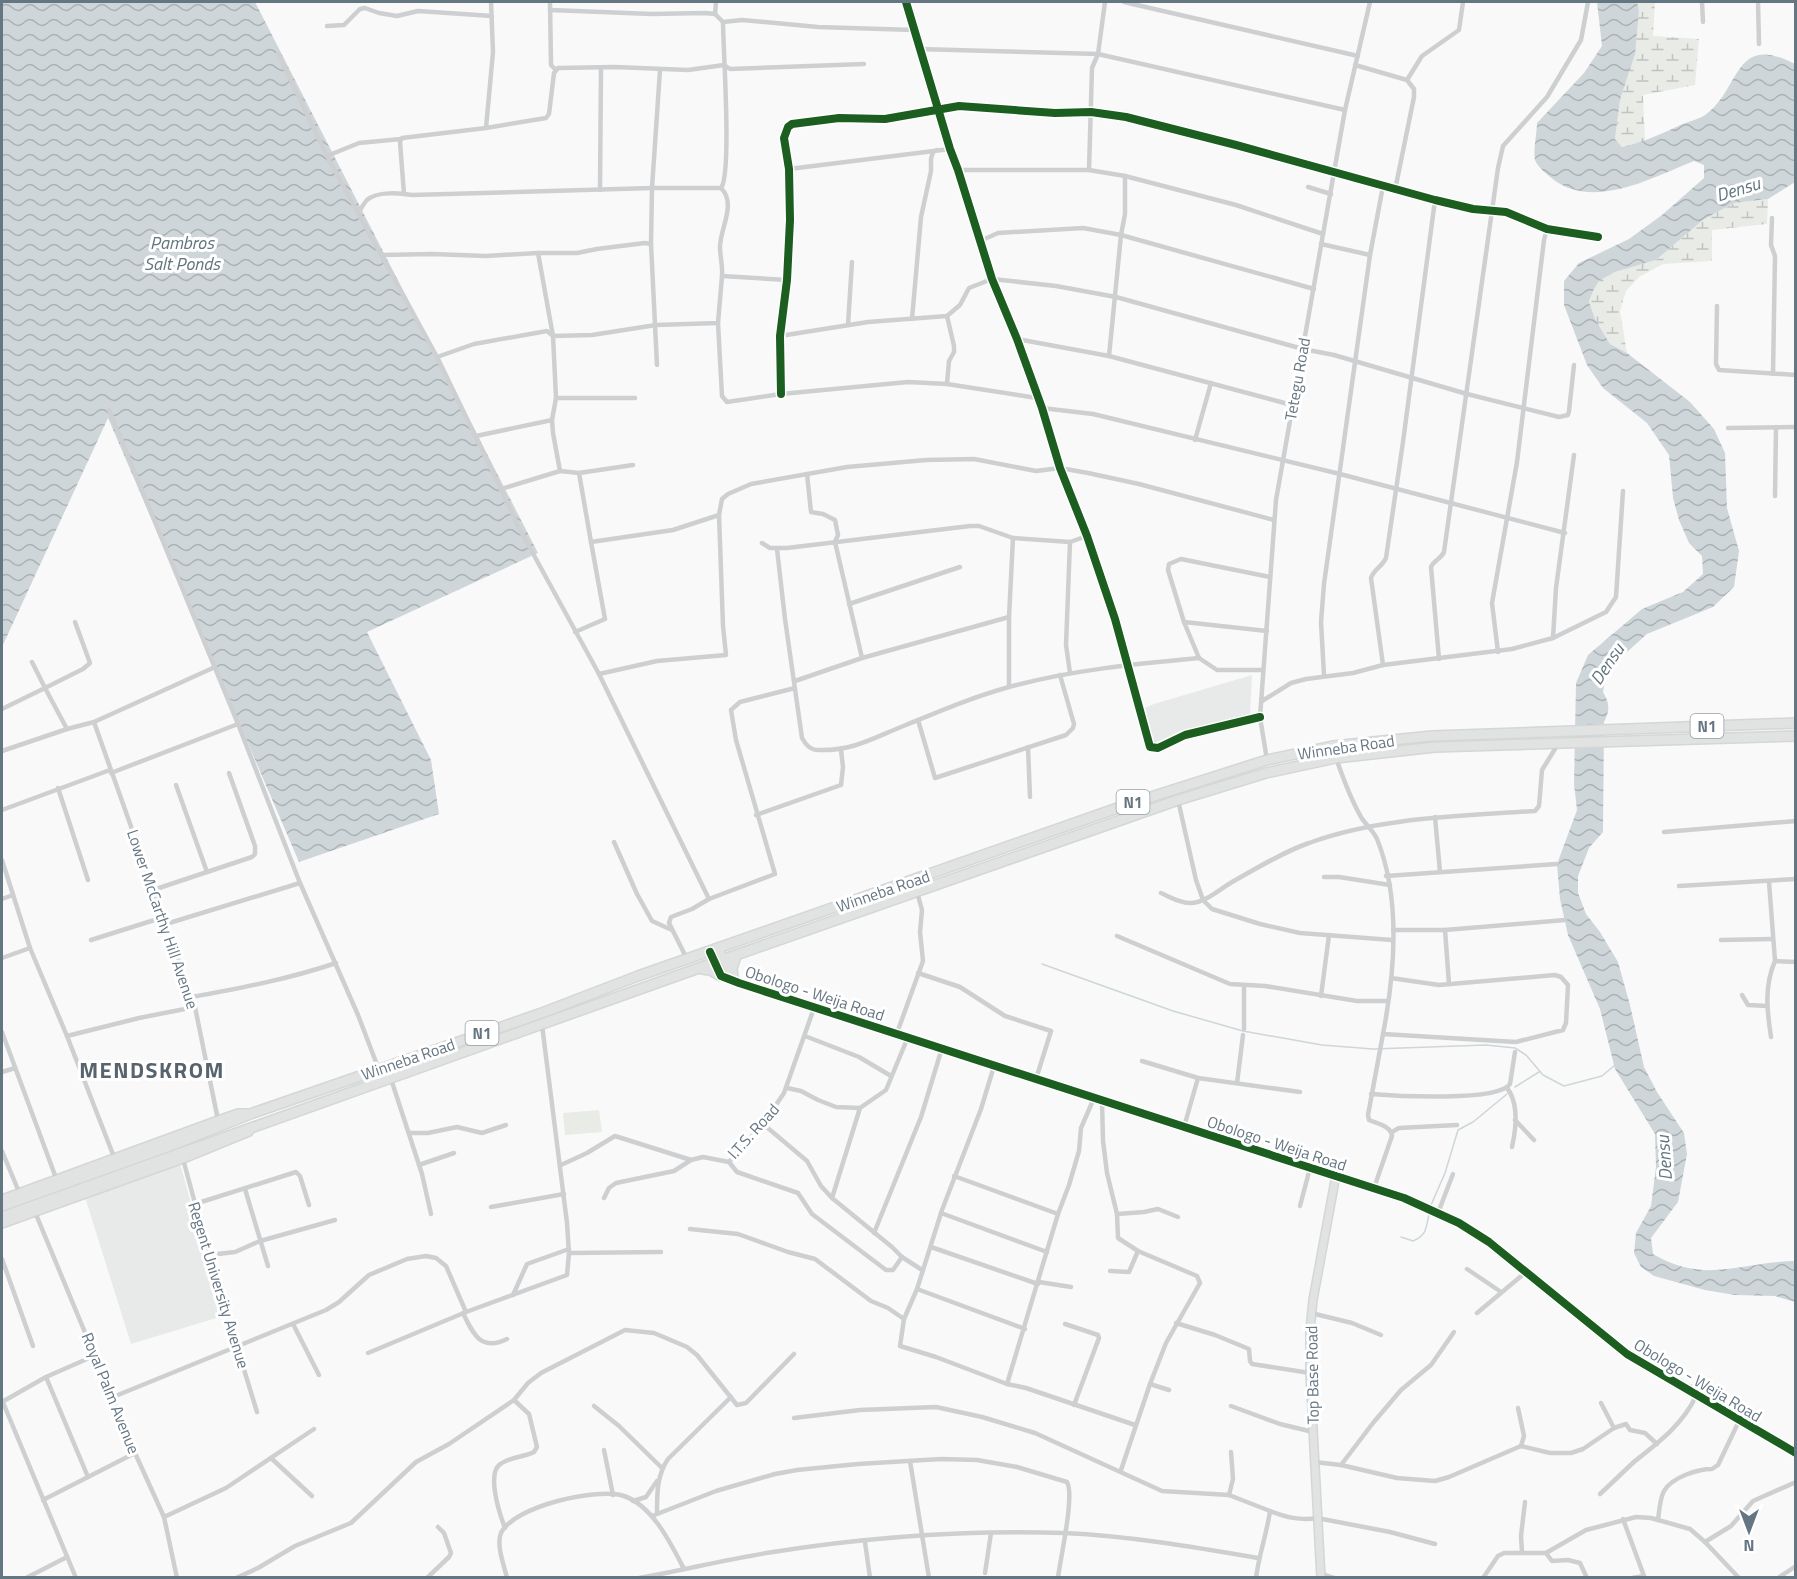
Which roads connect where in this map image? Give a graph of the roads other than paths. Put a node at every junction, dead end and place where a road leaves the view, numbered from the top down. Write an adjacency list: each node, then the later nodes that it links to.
1 (491, 2): 15 (street)
2 (550, 2): 13 (street)
3 (716, 2): 14 (street)
4 (906, 2): 19 (street)
5 (1105, 2): 23 (street)
6 (1124, 2): 24 (street)
7 (1363, 2): 12 (street)
8 (1463, 2): 31 (street)
9 (1588, 2): 54 (street)
10 (1702, 2): 17 (street)
11 (1758, 2): 20 (street)
12 (1370, 3): 24 (street, Tetegu Road)
13 (550, 10): 14 (street); 29 (street)
14 (715, 14): 16 (street)
15 (492, 16): 18 (street); 35 (street)
16 (723, 22): 19 (street); 25 (street)
17 (1702, 22)
18 (327, 26)
19 (914, 30): 21 (street)
20 (1759, 44)
21 (919, 49): 23 (street); 33 (street)
22 (278, 53): 39 (street)
23 (1098, 54): 32 (street); 34 (street)
24 (1358, 56): 27 (street, Tetegu Road)
25 (724, 64): 26 (street); 30 (street); 48 (street)
26 (864, 64)
27 (1355, 65): 31 (street); 32 (street, Tetegu Road)
28 (601, 68): 29 (street); 30 (street); 49 (street)
29 (556, 70): 35 (street)
30 (660, 70): 47 (street)
31 (1407, 80): 50 (street)
32 (1345, 110): 43 (street, Tetegu Road)
33 (939, 111): 34 (street); 37 (street); 40 (street)
34 (1091, 112): 42 (street); 43 (street)
35 (486, 128): 36 (street)
36 (401, 139): 39 (street); 51 (street)
37 (950, 149): 38 (street); 41 (street)
38 (937, 150): 40 (street); 75 (street)
39 (327, 156): 55 (street)
40 (789, 169): 70 (street)
41 (958, 170): 42 (street); 61 (street)
42 (1089, 170): 44 (street)
43 (1335, 172): 45 (street); 52 (street, Tetegu Road)
44 (1125, 176): 58 (street); 59 (street)
45 (1383, 186): 50 (street); 66 (street)
46 (1308, 187): 52 (street)
47 (652, 188): 48 (street); 49 (street); 62 (street)
48 (721, 188): 68 (street)
49 (600, 190): 51 (street)
50 (1395, 190): 53 (street)
51 (404, 194): 55 (street)
52 (1331, 194): 58 (street, Tetegu Road)
53 (1435, 200): 54 (street); 90 (street)
54 (1493, 211): 57 (street); 94 (street)
55 (358, 213): 65 (street)
56 (1772, 218): 88 (street)
57 (1547, 229): 60 (street); 100 (street)
58 (1323, 234): 63 (street, Tetegu Road)
59 (1121, 235): 61 (street); 71 (street); 72 (street)
60 (1598, 237)
61 (980, 241): 69 (street)
62 (651, 244): 64 (street); 77 (street)
63 (1322, 244): 66 (street); 71 (street, Tetegu Road)
64 (538, 253): 65 (street); 79 (street)
65 (381, 255): 84 (street)
66 (1371, 255): 85 (street)
67 (852, 262): 78 (street)
68 (722, 276): 70 (street); 76 (street)
69 (992, 279): 72 (street); 74 (street); 81 (street)
70 (787, 280): 80 (street)
71 (1314, 290): 82 (street, Tetegu Road)
72 (1116, 297): 82 (street); 83 (street)
73 (1717, 306): 88 (street)
74 (947, 316): 75 (street); 92 (street)
75 (912, 319): 78 (street)
76 (718, 323): 77 (street); 93 (street)
77 (656, 325): 79 (street); 86 (street)
78 (848, 325): 80 (street)
79 (553, 336): 84 (street); 95 (street)
80 (780, 336): 93 (street)
81 (1017, 339): 83 (street); 97 (street)
82 (1303, 349): 85 (street); 98 (street, Tetegu Road)
83 (1109, 356): 91 (street)
84 (437, 357): 106 (street)
85 (1355, 362): 90 (street); 115 (street)
86 (657, 365)
87 (1574, 365): 100 (street)
88 (1773, 374): 89 (street)
89 (1796, 375)
90 (1411, 379): 94 (street); 117 (street)
91 (1211, 383): 98 (street); 107 (street)
92 (947, 384): 93 (street); 97 (street)
93 (781, 394)
94 (1467, 394): 100 (street); 120 (street)
95 (556, 398): 96 (street); 102 (street)
96 (635, 398)
97 (1036, 398): 99 (street)
98 (1292, 405): 109 (street, Tetegu Road)
99 (1042, 408): 107 (street); 111 (street)
100 (1523, 409): 122 (street)
101 (110, 410): 148 (street)
102 (552, 420): 106 (street); 112 (street)
103 (1776, 427): 104 (street); 105 (street); 119 (street)
104 (1796, 427)
105 (1728, 428)
106 (476, 436): 116 (street)
107 (1195, 440): 109 (street)
108 (1574, 455): 124 (street)
109 (1282, 462): 115 (street); 123 (street, Tetegu Road)
110 (633, 465): 113 (street)
111 (1060, 468): 114 (street); 123 (street); 125 (street)
112 (560, 471): 113 (street); 116 (street)
113 (579, 473): 127 (street)
114 (807, 474): 121 (street); 128 (street)
115 (1340, 474): 117 (street); 153 (street)
116 (501, 489): 139 (street)
117 (1396, 490): 120 (street); 147 (street)
118 (1623, 491): 140 (street)
119 (1775, 496)
120 (1451, 503): 122 (street); 144 (street)
121 (719, 515): 127 (street); 151 (street)
122 (1506, 519): 124 (street); 141 (street)
123 (1274, 520): 133 (street, Tetegu Road)
124 (1564, 533): 140 (street)
125 (1087, 536): 129 (street); 146 (street)
126 (1013, 538): 128 (street); 129 (street); 135 (street)
127 (591, 542): 139 (street)
128 (835, 542): 131 (street); 134 (street)
129 (1070, 542): 150 (street)
130 (762, 543): 131 (street)
131 (777, 549): 154 (street)
132 (960, 567): 134 (street)
133 (1270, 577): 137 (street); 138 (street, Tetegu Road)
134 (849, 604): 143 (street)
135 (1010, 616): 143 (street); 155 (street)
136 (75, 622): 156 (street)
137 (1184, 622): 138 (street); 142 (street)
138 (1267, 631): 149 (street, Tetegu Road)
139 (575, 632): 151 (street)
140 (1553, 638): 141 (street)
141 (1498, 652): 144 (street)
142 (1198, 657): 146 (street); 149 (street)
143 (862, 658): 154 (street)
144 (1440, 659): 147 (street)
145 (32, 662): 156 (street)
146 (1128, 664): 150 (street); 160 (street)
147 (1383, 665): 153 (street)
148 (215, 667): 162 (street); 164 (street)
149 (1263, 670): 158 (street, Tetegu Road)
150 (1070, 672): 152 (street)
151 (599, 674): 204 (street)
152 (1060, 675): 155 (street); 167 (street)
153 (1324, 675): 158 (street)
154 (795, 681): 157 (street)
155 (1009, 687): 161 (street)
156 (45, 688): 159 (street); 165 (street)
157 (795, 688): 169 (street); 180 (street)
158 (1262, 701): 160 (street, Tetegu Road)
159 (2, 709)
160 (1260, 717): 172 (street, Tetegu Road)
161 (918, 720): 167 (street); 169 (street)
162 (94, 723): 165 (street); 173 (street, Lower McCarthy Hill Avenue)
163 (1796, 723): 172 (highway, Winneba Road / N1)
164 (238, 724): 173 (street); 195 (street)
165 (67, 729): 170 (street)
166 (1796, 736): 171 (highway, Winneba Road / N1)
167 (1028, 747): 177 (street)
168 (1555, 749): 181 (street)
169 (841, 750): 180 (street)
170 (2, 751)
171 (1336, 758): 178 (highway, Winneba Road / N1); 183 (street)
172 (1267, 760): 198 (highway, Winneba Road / N1)
173 (111, 771): 176 (street); 199 (street, Lower McCarthy Hill Avenue)
174 (229, 773): 188 (street)
175 (176, 785): 188 (street)
176 (58, 788): 179 (street); 193 (street)
177 (1030, 797)
178 (1178, 800): 200 (highway, Winneba Road / N1); 205 (street)
179 (2, 810)
180 (756, 815): 204 (street)
181 (1436, 818): 183 (street); 189 (street)
182 (1796, 821): 184 (street)
183 (1370, 828): 190 (street); 205 (street)
184 (1664, 832)
185 (614, 842): 210 (street)
186 (2, 860): 202 (street)
187 (1557, 864): 189 (street)
188 (207, 872): 199 (street)
189 (1440, 872): 190 (street)
190 (1386, 876): 196 (street)
191 (1324, 877): 196 (street)
192 (1796, 879): 194 (street)
193 (88, 880)
194 (1768, 882): 197 (street); 215 (street)
195 (300, 883): 209 (street); 227 (street)
196 (1390, 885): 211 (street)
197 (1679, 886)
198 (889, 889): 206 (highway); 220 (highway, Winneba Road / N1)
199 (153, 890): 207 (street, Lower McCarthy Hill Avenue)
200 (917, 892): 206 (highway, Winneba Road / N1); 229 (street)
201 (1161, 893): 205 (street)
202 (14, 895): 203 (street); 219 (street)
203 (2, 899)
204 (709, 899): 210 (street)
205 (1203, 900): 213 (street)
206 (893, 901): 221 (highway, Winneba Road / N1)
207 (164, 917): 209 (street, Lower McCarthy Hill Avenue); 216 (street)
208 (1565, 920): 212 (street)
209 (166, 924): 237 (street, Lower McCarthy Hill Avenue)
210 (672, 930): 223 (street)
211 (1393, 930): 212 (street); 217 (street)
212 (1445, 930): 233 (street)
213 (1329, 935): 217 (street); 236 (street)
214 (1117, 936): 234 (street)
215 (1772, 939): 218 (street); 225 (street)
216 (91, 940)
217 (1392, 940): 231 (street)
218 (1721, 940)
219 (30, 948): 222 (street); 246 (street)
220 (715, 950): 223 (highway, Winneba Road / N1); 224 (street, Obologo - Weija Road)
221 (736, 956): 224 (highway, Winneba Road / N1); 232 (highway)
222 (2, 958)
223 (687, 959): 250 (highway, Winneba Road / N1)
224 (719, 961): 228 (highway, Winneba Road / N1); 230 (street, Obologo - Weija Road); 232 (street, Obologo - Weija Road)
225 (1775, 961): 226 (street); 239 (street)
226 (1796, 962)
227 (336, 963): 237 (street); 257 (street)
228 (696, 969): 230 (highway); 242 (highway, Winneba Road / N1)
229 (918, 973): 244 (street); 262 (street)
230 (721, 976): 232 (street, Obologo - Weija Road)
231 (1391, 978): 233 (street); 238 (street)
232 (734, 980): 241 (street, Obologo - Weija Road)
233 (1449, 984): 245 (street)
234 (1244, 986): 236 (street); 263 (street)
235 (1742, 995): 239 (street)
236 (1320, 996): 238 (street)
237 (192, 997): 240 (street, Lower McCarthy Hill Avenue)
238 (1388, 1001): 245 (street)
239 (1767, 1006): 249 (street)
240 (195, 1007): 246 (street); 271 (street, Lower McCarthy Hill Avenue)
241 (814, 1008): 244 (street, Obologo - Weija Road); 247 (street, I.T.S. Road)
242 (542, 1024): 253 (highway, Winneba Road / N1); 289 (street)
243 (2, 1032): 256 (street)
244 (897, 1033): 248 (street, Obologo - Weija Road)
245 (1383, 1034): 267 (street)
246 (67, 1036): 284 (street)
247 (805, 1036): 259 (street); 264 (street, I.T.S. Road)
248 (908, 1037): 251 (street, Obologo - Weija Road); 259 (street)
249 (1771, 1037)
250 (446, 1046): 253 (highway); 257 (highway, Winneba Road / N1)
251 (942, 1048): 255 (street, Obologo - Weija Road); 318 (street)
252 (1515, 1052): 265 (street)
253 (453, 1057): 260 (highway, Winneba Road / N1)
254 (1142, 1061): 261 (street)
255 (994, 1066): 262 (street, Obologo - Weija Road); 293 (street)
256 (15, 1068): 258 (street); 294 (street)
257 (379, 1070): 270 (highway, Winneba Road / N1)
258 (2, 1072)
259 (891, 1076): 269 (street)
260 (391, 1078): 273 (highway, Winneba Road / N1); 279 (street)
261 (1198, 1078): 263 (street); 277 (street)
262 (1036, 1079): 268 (street, Obologo - Weija Road)
263 (1237, 1083): 266 (street)
264 (787, 1088): 269 (street); 274 (street, I.T.S. Road)
265 (1507, 1088): 267 (street); 272 (street)
266 (1300, 1092)
267 (1371, 1094): 278 (street)
268 (1098, 1099): 277 (street, Obologo - Weija Road); 311 (street); 312 (street)
269 (860, 1108): 300 (street)
270 (253, 1113): 271 (street); 304 (highway, Winneba Road / N1)
271 (218, 1120): 284 (street)
272 (1515, 1120): 280 (street); 281 (street)
273 (260, 1124): 285 (street); 313 (highway, Winneba Road / N1)
274 (763, 1124): 287 (street, I.T.S. Road); 300 (street)
275 (506, 1125): 279 (street)
276 (1456, 1125): 278 (street)
277 (1184, 1127): 290 (street, Obologo - Weija Road)
278 (1392, 1132): 295 (street)
279 (409, 1133): 288 (street)
280 (1534, 1140)
281 (1512, 1147)
282 (2, 1151): 297 (street)
283 (454, 1153): 288 (street)
284 (114, 1157): 294 (street)
285 (183, 1159): 302 (street, Regent University Avenue); 307 (street)
286 (691, 1160): 287 (street, I.T.S. Road); 289 (street); 299 (street, I.T.S. Road)
287 (729, 1162): 326 (street)
288 (419, 1165): 310 (street)
289 (561, 1166): 298 (street)
290 (1310, 1168): 292 (street, Obologo - Weija Road); 305 (street)
291 (1453, 1174): 308 (street)
292 (1336, 1175): 295 (street, Obologo - Weija Road); 339 (street, Top Base Road)
293 (954, 1176): 309 (street); 311 (street)
294 (56, 1178): 297 (street)
295 (1374, 1188): 308 (street, Obologo - Weija Road)
296 (245, 1189): 302 (street); 303 (street); 319 (street)
297 (19, 1192): 301 (street)
298 (564, 1194): 306 (street); 321 (street)
299 (604, 1198)
300 (832, 1198): 318 (street)
301 (2, 1199)
302 (195, 1204): 325 (street, Regent University Avenue)
303 (309, 1205)
304 (2, 1206)
305 (1300, 1206)
306 (491, 1208)
307 (35, 1212): 316 (street); 353 (street, Royal Palm Avenue)
308 (1438, 1212): 332 (street, Obologo - Weija Road)
309 (941, 1213): 320 (street); 324 (street)
310 (431, 1214)
311 (1058, 1214): 324 (street)
312 (1117, 1214): 314 (street); 322 (street)
313 (2, 1217)
314 (1178, 1217)
315 (335, 1220): 319 (street)
316 (2, 1224)
317 (690, 1229): 341 (street)
318 (874, 1233): 326 (street)
319 (260, 1241): 325 (street); 328 (street)
320 (931, 1247): 330 (street); 333 (street)
321 (569, 1251): 323 (street); 337 (street); 337 (street)
322 (1138, 1251): 331 (street); 342 (street)
323 (661, 1252)
324 (1047, 1252): 333 (street)
325 (209, 1255): 350 (street, Regent University Avenue)
326 (902, 1257): 330 (street)
327 (2, 1260): 349 (street)
328 (268, 1266)
329 (1467, 1269): 336 (street)
330 (922, 1270): 335 (street)
331 (1110, 1271)
332 (1526, 1272): 336 (street); 361 (street, Obologo - Weija Road)
333 (1039, 1283): 334 (street); 345 (street)
334 (1071, 1287)
335 (917, 1289): 341 (street); 345 (street)
336 (1501, 1292): 340 (street)
337 (513, 1295): 338 (street)
338 (464, 1312): 343 (street); 348 (street); 351 (street)
339 (1311, 1313): 347 (street); 354 (street, Top Base Road)
340 (1477, 1313)
341 (904, 1319): 358 (street)
342 (1176, 1323): 354 (street); 359 (street)
343 (292, 1324): 350 (street); 355 (street)
344 (1065, 1324): 368 (street)
345 (1025, 1329): 358 (street)
346 (1454, 1332): 390 (street)
347 (1381, 1335)
348 (507, 1339)
349 (33, 1346)
350 (237, 1348): 363 (street); 372 (street, Regent University Avenue)
351 (368, 1353)
352 (794, 1354): 364 (street)
353 (96, 1355): 356 (street); 363 (street, Royal Palm Avenue)
354 (1310, 1373): 380 (street, Top Base Road)
355 (319, 1375)
356 (46, 1377): 366 (street); 393 (street)
357 (1707, 1382): 361 (street)
358 (1007, 1384): 368 (street)
359 (1150, 1384): 360 (street); 377 (street)
360 (1169, 1390)
361 (1687, 1390): 362 (street, Obologo - Weija Road)
362 (1696, 1396): 376 (street, Obologo - Weija Road); 381 (street)
363 (113, 1397): 385 (street, Royal Palm Avenue)
364 (731, 1397): 365 (street); 391 (street)
365 (513, 1400): 411 (street); 431 (street)
366 (2, 1401): 373 (street)
367 (1601, 1402): 378 (street)
368 (1074, 1405): 377 (street)
369 (594, 1406): 391 (street)
370 (1231, 1406): 380 (street)
371 (1518, 1407): 382 (street)
372 (257, 1412)
373 (9, 1418): 375 (street); 400 (street)
374 (794, 1418): 392 (street)
375 (2, 1421)
376 (1739, 1421): 386 (street, Obologo - Weija Road); 409 (street)
377 (1135, 1425): 392 (street)
378 (1614, 1428): 381 (street); 382 (street)
379 (314, 1429): 387 (street)
380 (1313, 1432): 389 (street, Top Base Road)
381 (1658, 1444): 396 (street)
382 (1521, 1446): 390 (street)
383 (604, 1450): 397 (street)
384 (1231, 1452): 398 (street)
385 (135, 1453): 393 (street); 405 (street, Royal Palm Avenue)
386 (1796, 1453)
387 (271, 1458): 399 (street); 405 (street)
388 (910, 1461): 404 (street); 413 (street); 414 (street)
389 (1314, 1462): 390 (street); 407 (street, Top Base Road)
390 (1341, 1465)
391 (662, 1467): 394 (street)
392 (1121, 1470): 398 (street)
393 (88, 1477): 400 (street)
394 (659, 1479): 401 (street); 404 (street)
395 (1796, 1482): 416 (street)
396 (1600, 1494)
397 (613, 1495): 401 (street); 411 (street)
398 (1229, 1495): 403 (street)
399 (312, 1496)
400 (43, 1500): 420 (street)
401 (633, 1501): 406 (street)
402 (1525, 1502): 418 (street)
403 (1270, 1510): 407 (street); 421 (street)
404 (657, 1512): 406 (street)
405 (164, 1516): 430 (street, Royal Palm Avenue)
406 (652, 1516): 423 (street)
407 (1317, 1518): 417 (street); 426 (street, Top Base Road)
408 (1623, 1519): 409 (street); 419 (street); 427 (street)
409 (1658, 1520): 416 (street)
410 (438, 1527): 432 (street)
411 (505, 1528): 433 (street)
412 (991, 1533): 413 (street); 414 (street); 425 (street)
413 (1064, 1533): 421 (street); 438 (street)
414 (922, 1536): 415 (street); 437 (street)
415 (866, 1542): 423 (street); 436 (street)
416 (1705, 1542): 444 (street)
417 (1435, 1544)
418 (1522, 1552): 419 (street); 441 (street)
419 (1546, 1553): 442 (street)
420 (67, 1557): 428 (street); 429 (street)
421 (1258, 1558): 439 (street)
422 (1796, 1566): 445 (street)
423 (684, 1569): 424 (street)
424 (678, 1571): 434 (street); 435 (street)
425 (985, 1573)
426 (1321, 1576): 440 (street)
427 (1645, 1577): 443 (street)
428 (26, 1578)
429 (76, 1578)
430 (177, 1578)
431 (236, 1578)
432 (427, 1578)
433 (507, 1578)
434 (639, 1578)
435 (680, 1578)
436 (870, 1578)
437 (929, 1578)
438 (1058, 1578)
439 (1256, 1578)
440 (1334, 1578)
441 (1483, 1578)
442 (1587, 1578)
443 (1632, 1578)
444 (1739, 1578)
445 (1778, 1578)

